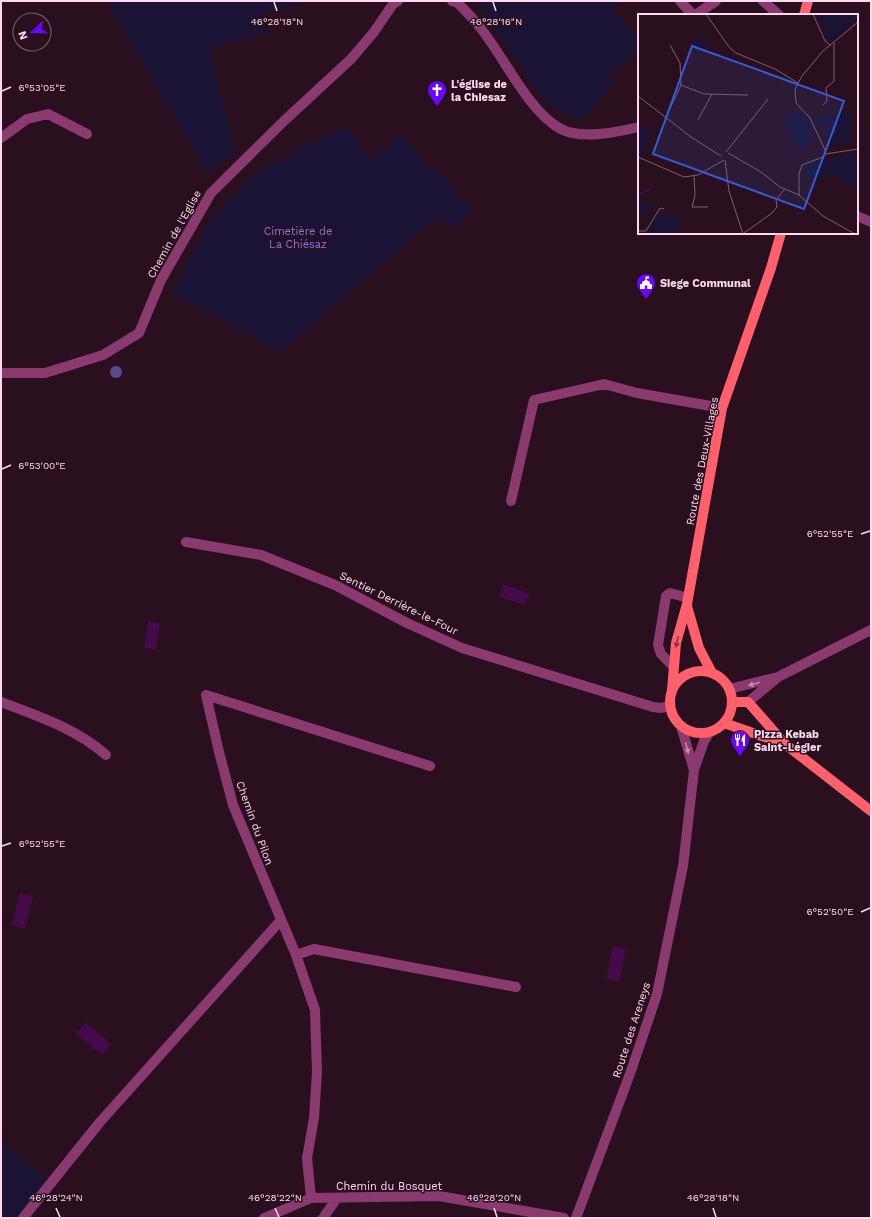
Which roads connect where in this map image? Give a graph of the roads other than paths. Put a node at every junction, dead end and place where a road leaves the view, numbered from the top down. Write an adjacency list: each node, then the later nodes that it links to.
1 (398, 1): 17 (street, Chemin de l'Eglise)
2 (452, 1): 11 (street)
3 (680, 1): 7 (street)
4 (716, 1): 8 (street)
5 (763, 1): 9 (street)
6 (808, 1): 10 (main road)
7 (693, 14)
8 (696, 14)
9 (778, 14)
10 (804, 14)
11 (638, 127)
12 (87, 134): 13 (street)
13 (1, 138)
14 (858, 216): 15 (street)
15 (871, 222)
16 (781, 234): 18 (main road, Route des Deux-Villages)
17 (1, 373)
18 (722, 408): 19 (street); 21 (main road, Route des Deux-Villages)
19 (511, 501)
20 (186, 542): 31 (street, Sentier Derrière-le-Four)
21 (687, 601): 23 (main road, Route des Deux-Villages, one-way to 23); 23 (street); 24 (main road, Route des Deux-Villages)
22 (871, 630): 25 (street)
23 (673, 666): 27 (main road, Route des Deux-Villages)
24 (712, 673): 26 (main road); 27 (main road)
25 (778, 677): 26 (street, one-way to 26); 30 (street)
26 (729, 689): 29 (main road)
27 (672, 690): 31 (main road)
28 (1, 702): 36 (street)
29 (732, 702): 30 (main road); 32 (main road)
30 (748, 702): 35 (main road)
31 (670, 706): 33 (main road)
32 (724, 723): 34 (main road); 35 (main road)
33 (681, 726): 34 (main road); 38 (street, Route des Areneys, one-way to 38)
34 (710, 732): 38 (street, Route des Areneys)
35 (785, 744): 39 (main road)
36 (106, 755)
37 (430, 766): 40 (street, Chemin du Pilon)
38 (694, 770): 49 (street, Route des Areneys)
39 (871, 812)
40 (281, 920): 41 (street, Chemin du Pilon); 45 (street)
41 (296, 955): 42 (street); 43 (street, Chemin du Pilon)
42 (516, 986)
43 (311, 1198): 44 (street, Chemin du Bosquet); 46 (street, Chemin du Bosquet)
44 (337, 1198): 47 (street); 48 (street, Chemin du Bosquet)
45 (23, 1218)
46 (264, 1218)
47 (323, 1218)
48 (564, 1218)
49 (576, 1218)

